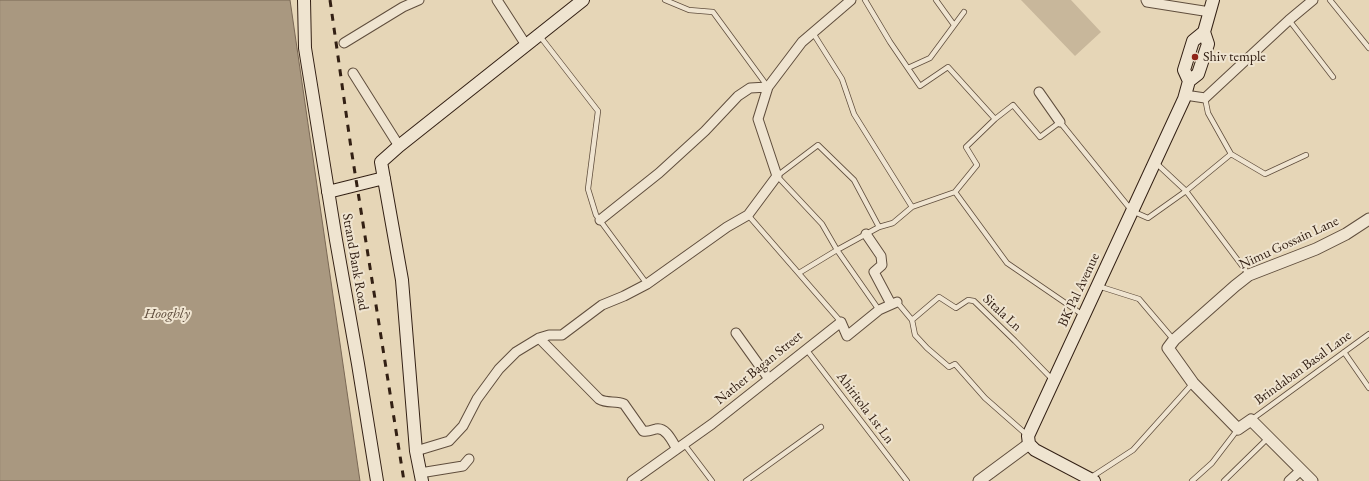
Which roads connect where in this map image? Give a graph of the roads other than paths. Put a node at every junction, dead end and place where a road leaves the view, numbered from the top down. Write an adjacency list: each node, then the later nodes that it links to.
1 (304, 0): 37 (main road, Strand Bank Road)
2 (419, 0): 18 (street)
3 (497, 0): 19 (street)
4 (583, 0): 17 (main road)
5 (665, 0): 24 (lane)
6 (851, 0): 16 (street)
7 (865, 0): 21 (lane)
8 (936, 0): 15 (lane)
9 (1146, 0): 12 (street)
10 (1313, 0): 14 (street)
11 (1330, 0): 20 (lane)
12 (1211, 6): 26 (main road, BK Pal Avenue)
13 (964, 12): 15 (lane)
14 (1289, 20): 23 (lane); 27 (street)
15 (954, 25): 21 (lane)
16 (813, 33): 24 (street); 39 (lane)
17 (539, 35): 19 (main road); 43 (lane)
18 (344, 43)
19 (526, 45): 30 (main road)
20 (1369, 48)
21 (908, 68): 28 (lane)
22 (353, 73): 30 (street)
23 (1333, 77)
24 (768, 87): 34 (street); 43 (street)
25 (1040, 92): 29 (street)
26 (1185, 95): 27 (street); 33 (main road, BK Pal Avenue)
27 (1205, 98): 31 (lane)
28 (995, 119): 29 (lane); 38 (lane)
29 (1060, 122): 40 (lane)
30 (398, 146): 35 (main road)
31 (1231, 154): 32 (lane); 36 (lane)
32 (1306, 155)
33 (1155, 162): 36 (lane); 40 (main road, BK Pal Avenue)
34 (777, 176): 41 (street); 44 (lane); 46 (lane)
35 (384, 178): 37 (main road); 72 (main road)
36 (1186, 191): 40 (lane); 48 (lane)
37 (328, 192): 77 (main road, Strand Bank Road)
38 (955, 192): 39 (lane); 53 (lane)
39 (912, 207): 44 (lane)
40 (1132, 211): 50 (main road, BK Pal Avenue)
41 (748, 215): 47 (lane); 49 (street)
42 (1369, 219): 48 (street, Nimu Gossain Lane)
43 (600, 220): 49 (lane)
44 (879, 227): 45 (lane)
45 (866, 234): 46 (lane); 51 (street)
46 (837, 250): 47 (lane); 52 (lane)
47 (799, 274): 55 (lane)
48 (1249, 276): 59 (street, Nimu Gossain Lane)
49 (647, 284): 58 (street)
50 (1098, 286): 53 (main road, BK Pal Avenue); 59 (lane)
51 (894, 303): 52 (street); 54 (lane)
52 (879, 310): 55 (street)
53 (1084, 316): 70 (main road, BK Pal Avenue)
54 (912, 320): 62 (lane, Sitala Ln); 70 (lane)
55 (841, 322): 60 (street, Nather Bagan Street)
56 (736, 333): 63 (street)
57 (1369, 334): 61 (lane, Brindaban Basal Lane)
58 (539, 338): 71 (street); 72 (street)
59 (1174, 340): 64 (street)
60 (806, 348): 63 (street, Nather Bagan Street); 81 (lane, Ahiritola 1st Ln)
61 (1344, 352): 65 (lane); 66 (lane, Brindaban Basal Lane)
62 (1051, 378)
63 (769, 379): 71 (street, Nather Bagan Street)
64 (1193, 383): 68 (street); 76 (lane)
65 (1369, 388)
66 (1251, 420): 68 (street); 69 (street)
67 (821, 427): 80 (lane)
68 (1238, 429): 83 (lane)
69 (1268, 438): 74 (street); 84 (lane)
70 (1028, 440): 76 (main road); 82 (street)
71 (680, 446): 78 (street, Nather Bagan Street); 79 (lane)
72 (416, 451): 75 (main road)
73 (469, 459): 75 (street)
74 (1301, 470): 85 (street); 86 (street)
75 (421, 477)
76 (1090, 480)
77 (377, 481)
78 (632, 481)
79 (712, 481)
80 (746, 481)
81 (907, 481)
82 (979, 481)
83 (1192, 481)
84 (1224, 481)
85 (1289, 481)
86 (1312, 481)

